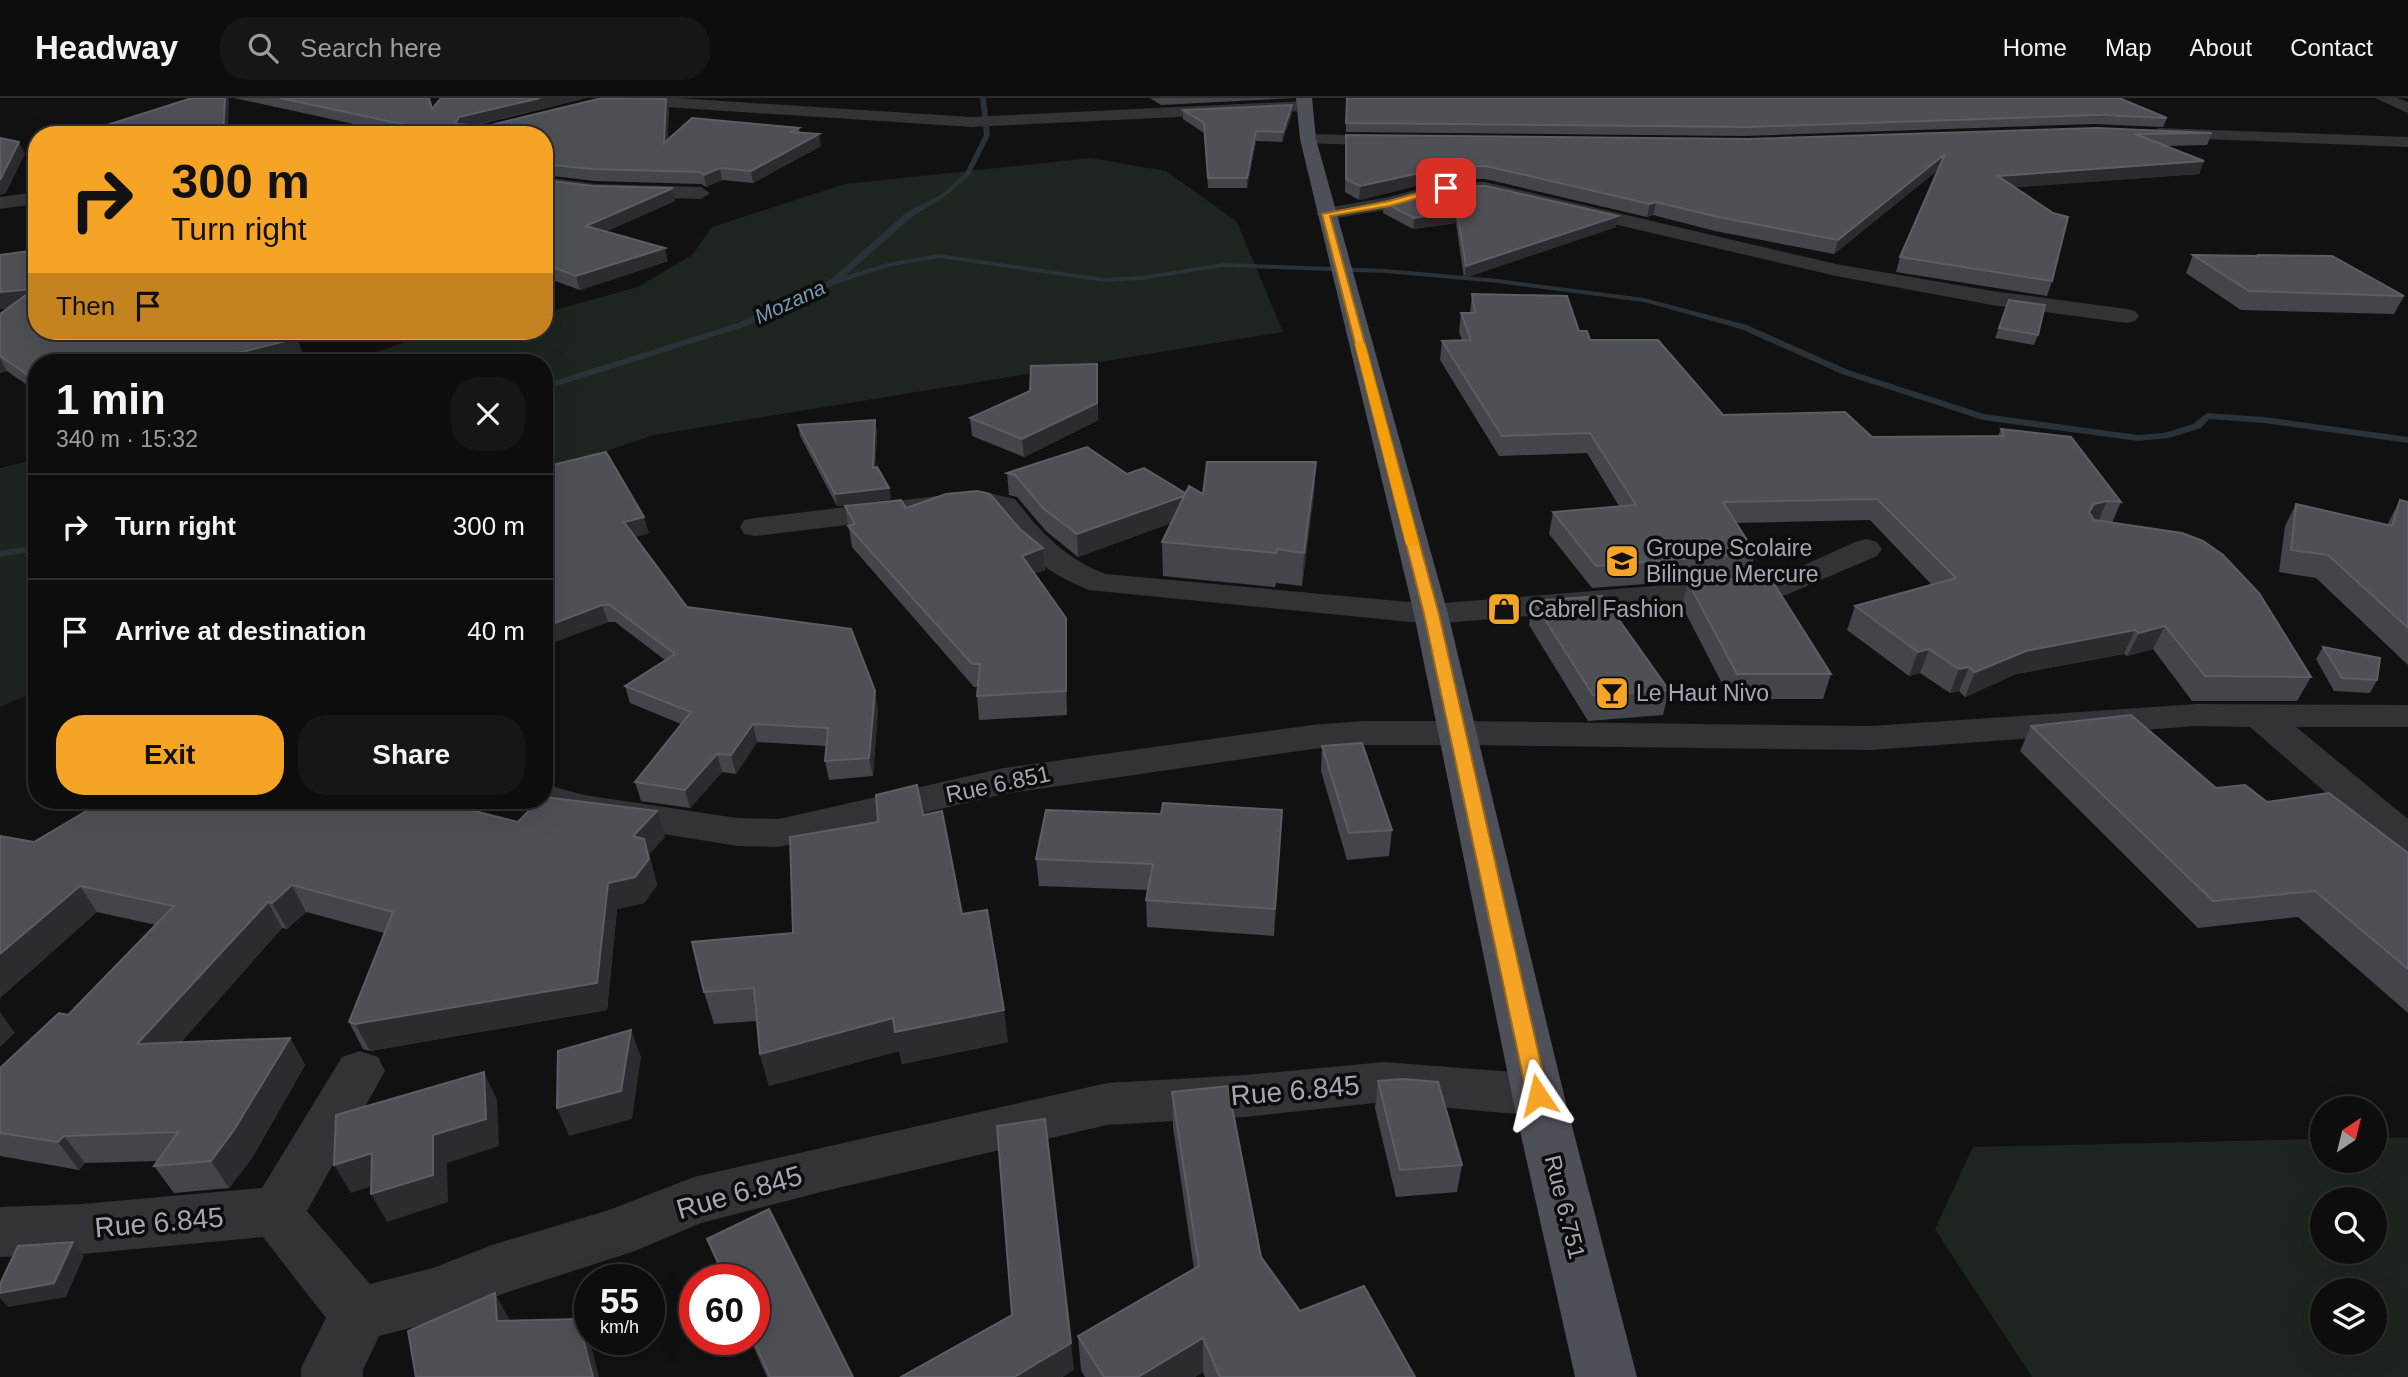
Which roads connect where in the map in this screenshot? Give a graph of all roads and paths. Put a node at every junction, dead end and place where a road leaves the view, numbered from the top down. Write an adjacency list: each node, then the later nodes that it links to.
1 (2383, 98): 6 (street)
2 (615, 99): 3 (street); 4 (street)
3 (638, 99): 5 (street)
4 (598, 101)
5 (866, 106): 7 (street)
6 (2408, 108)
7 (1306, 115): 9 (street); 15 (main road, Rue 6.751)
8 (2141, 132): 10 (street)
9 (1416, 141)
10 (2408, 142)
11 (553, 184): 12 (street)
12 (701, 192)
13 (28, 199): 14 (street)
14 (0, 203)
15 (1326, 214): 16 (street); 19 (main road, Rue 6.751)
16 (2127, 316)
17 (755, 527): 19 (street)
18 (1866, 549): 19 (street)
19 (1432, 614): 24 (main road, Rue 6.751)
20 (2306, 681): 23 (street)
21 (2260, 716): 23 (street, Rue 6.851); 24 (street, Rue 6.851); 26 (street)
22 (2408, 716): 23 (street, Rue 6.851)
23 (2328, 717)
24 (1457, 733): 25 (street, Rue 6.851); 28 (main road, Rue 6.751)
25 (553, 799)
26 (2408, 841)
27 (360, 1071): 29 (street)
28 (1538, 1095): 31 (street, Rue 6.845); 33 (main road, Rue 6.751)
29 (278, 1211): 30 (street, Rue 6.845); 31 (street)
30 (0, 1232)
31 (359, 1314): 32 (street)
32 (332, 1377)
33 (1606, 1377)

